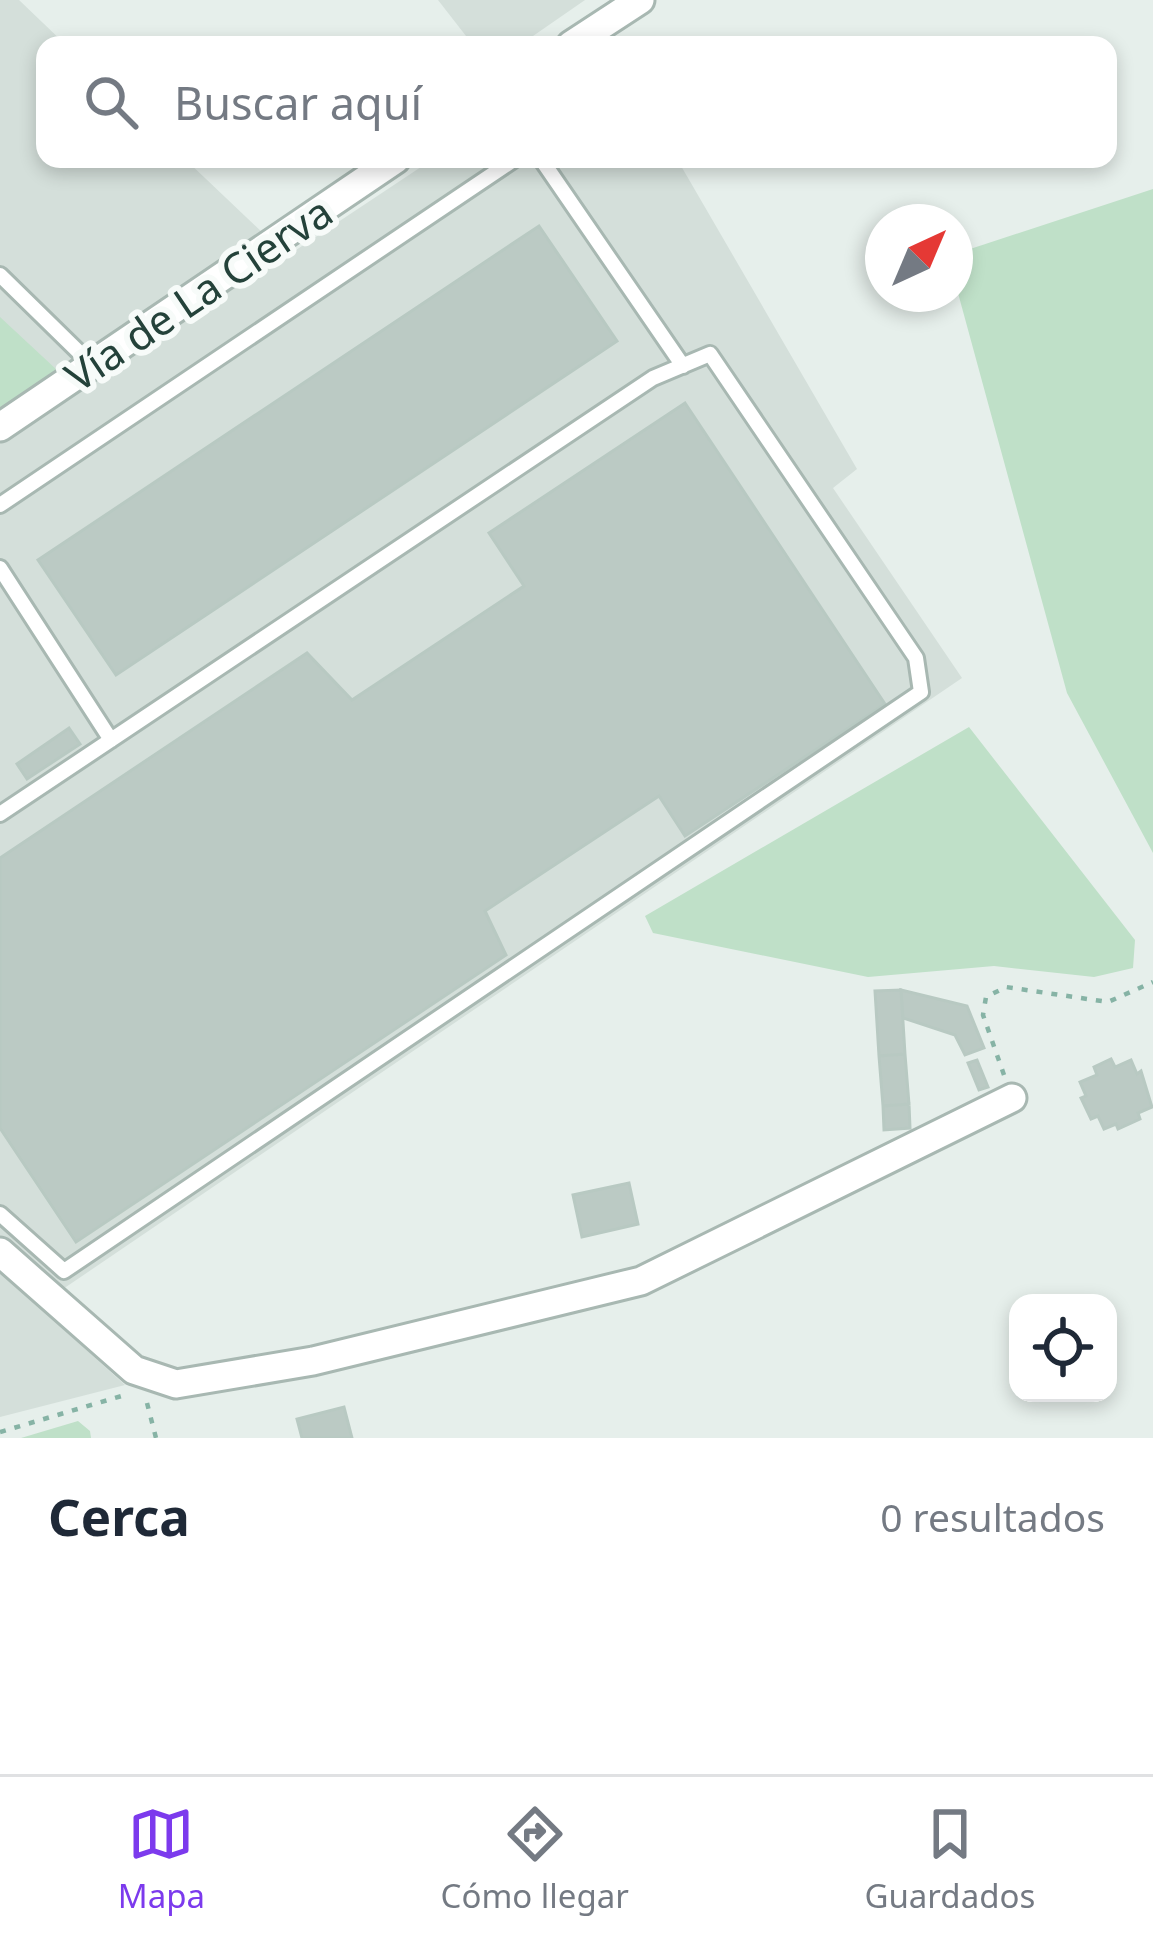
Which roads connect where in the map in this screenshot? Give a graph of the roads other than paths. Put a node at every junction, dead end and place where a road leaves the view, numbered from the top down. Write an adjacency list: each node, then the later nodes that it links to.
1 (640, 0): 2 (street)
2 (585, 36)
3 (383, 168): 7 (street, Vía de La Cierva)
4 (502, 168): 10 (lane)
5 (547, 168): 8 (lane)
6 (0, 274): 7 (lane)
7 (92, 365): 9 (street, Vía de La Cierva)
8 (682, 365): 12 (lane); 15 (lane)
9 (0, 428)
10 (0, 505)
11 (0, 568): 12 (lane)
12 (111, 740): 13 (lane)
13 (0, 814)
14 (1012, 1098): 16 (street)
15 (0, 1214)
16 (0, 1252)

